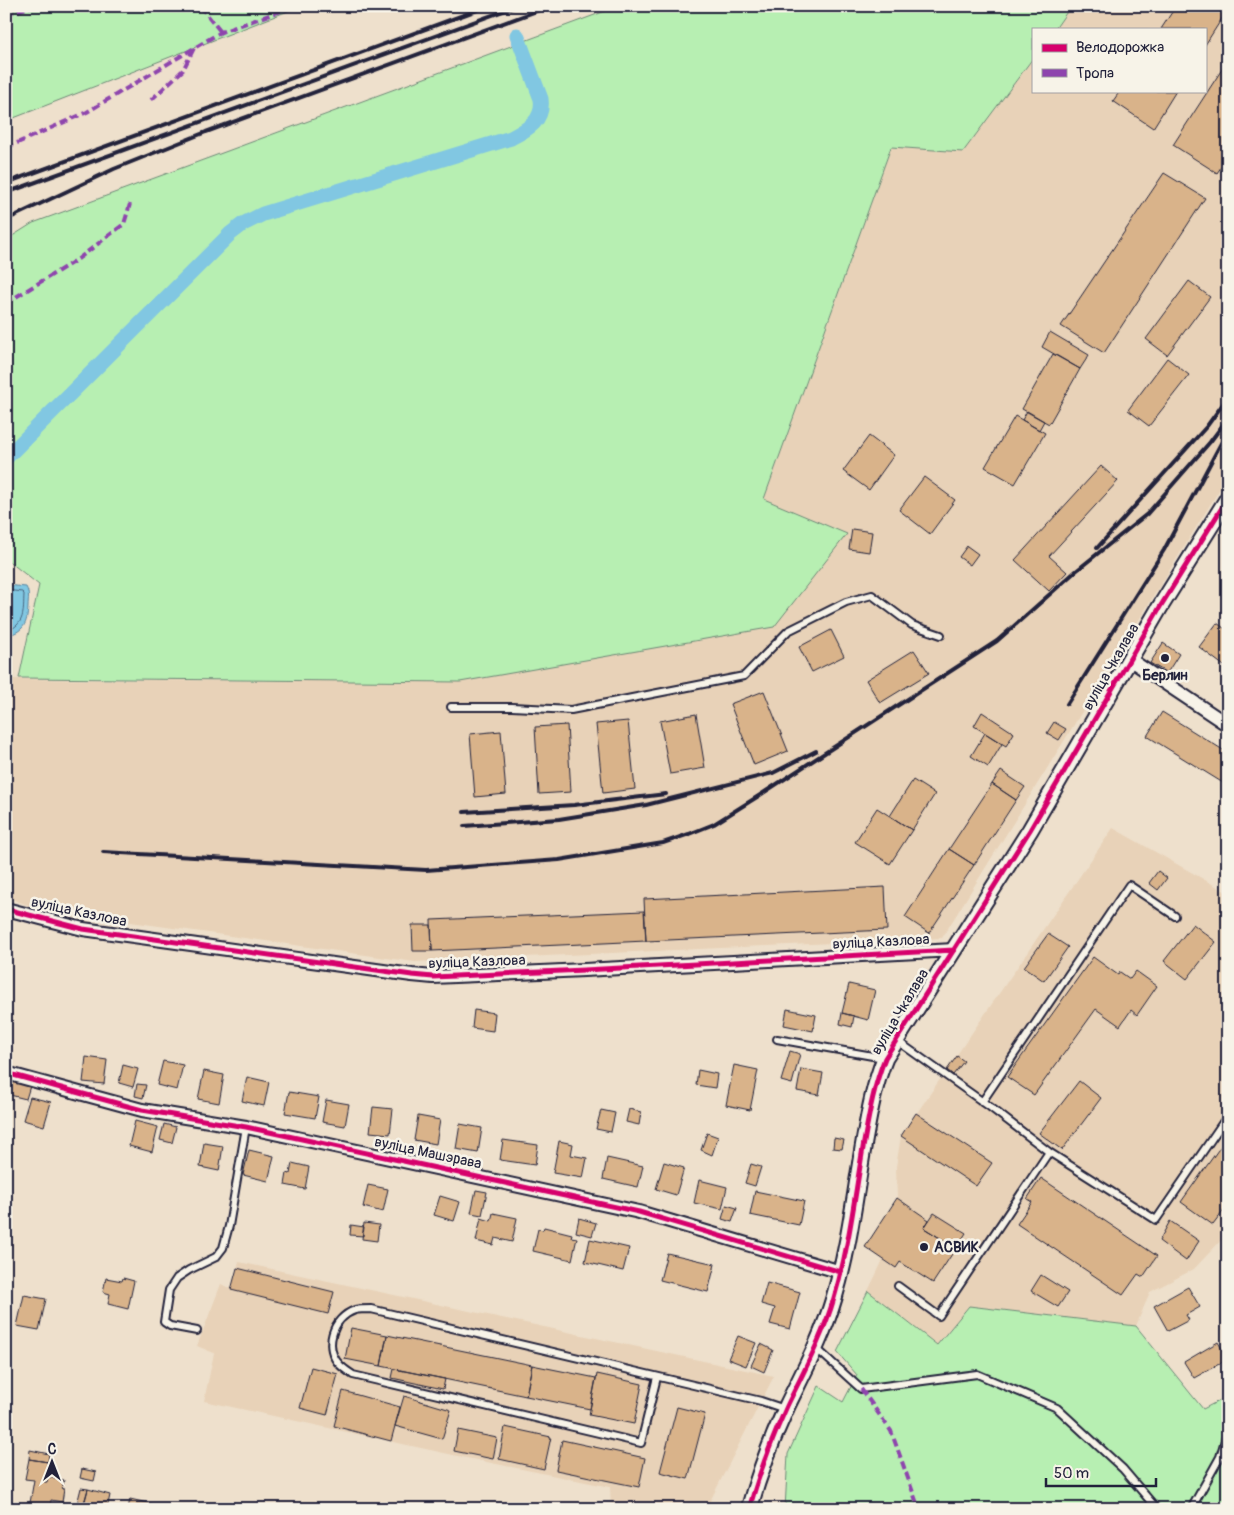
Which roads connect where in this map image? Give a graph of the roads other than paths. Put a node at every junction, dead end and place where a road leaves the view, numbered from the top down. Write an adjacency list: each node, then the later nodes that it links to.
1 (1228, 498): 3 (street, вуліца Чкалава)
2 (941, 635): 4 (lane)
3 (1129, 659): 5 (street); 8 (street, вуліца Чкалава)
4 (451, 707)
5 (1228, 725)
6 (6, 909): 8 (street, вуліца Казлова)
7 (1175, 916): 13 (lane)
8 (954, 950): 10 (street, вуліца Чкалава)
9 (777, 1039): 11 (lane)
10 (896, 1040): 11 (street, вуліца Чкалава); 13 (lane)
11 (885, 1058): 17 (street, вуліца Чкалава)
12 (6, 1073): 15 (street, вуліца Машэрава)
13 (982, 1102): 16 (lane)
14 (1228, 1115): 16 (lane)
15 (246, 1127): 17 (street, вуліца Машэрава); 19 (lane)
16 (1049, 1152): 18 (lane)
17 (840, 1272): 20 (street, вуліца Чкалава)
18 (898, 1286)
19 (197, 1331)
20 (815, 1347): 22 (street, вуліца Чкалава); 25 (lane)
21 (657, 1376): 21 (lane); 22 (lane)
22 (786, 1409): 24 (street, вуліца Чкалава)
23 (1228, 1430): 26 (lane)
24 (749, 1509)
25 (1157, 1509)
26 (1191, 1509)

